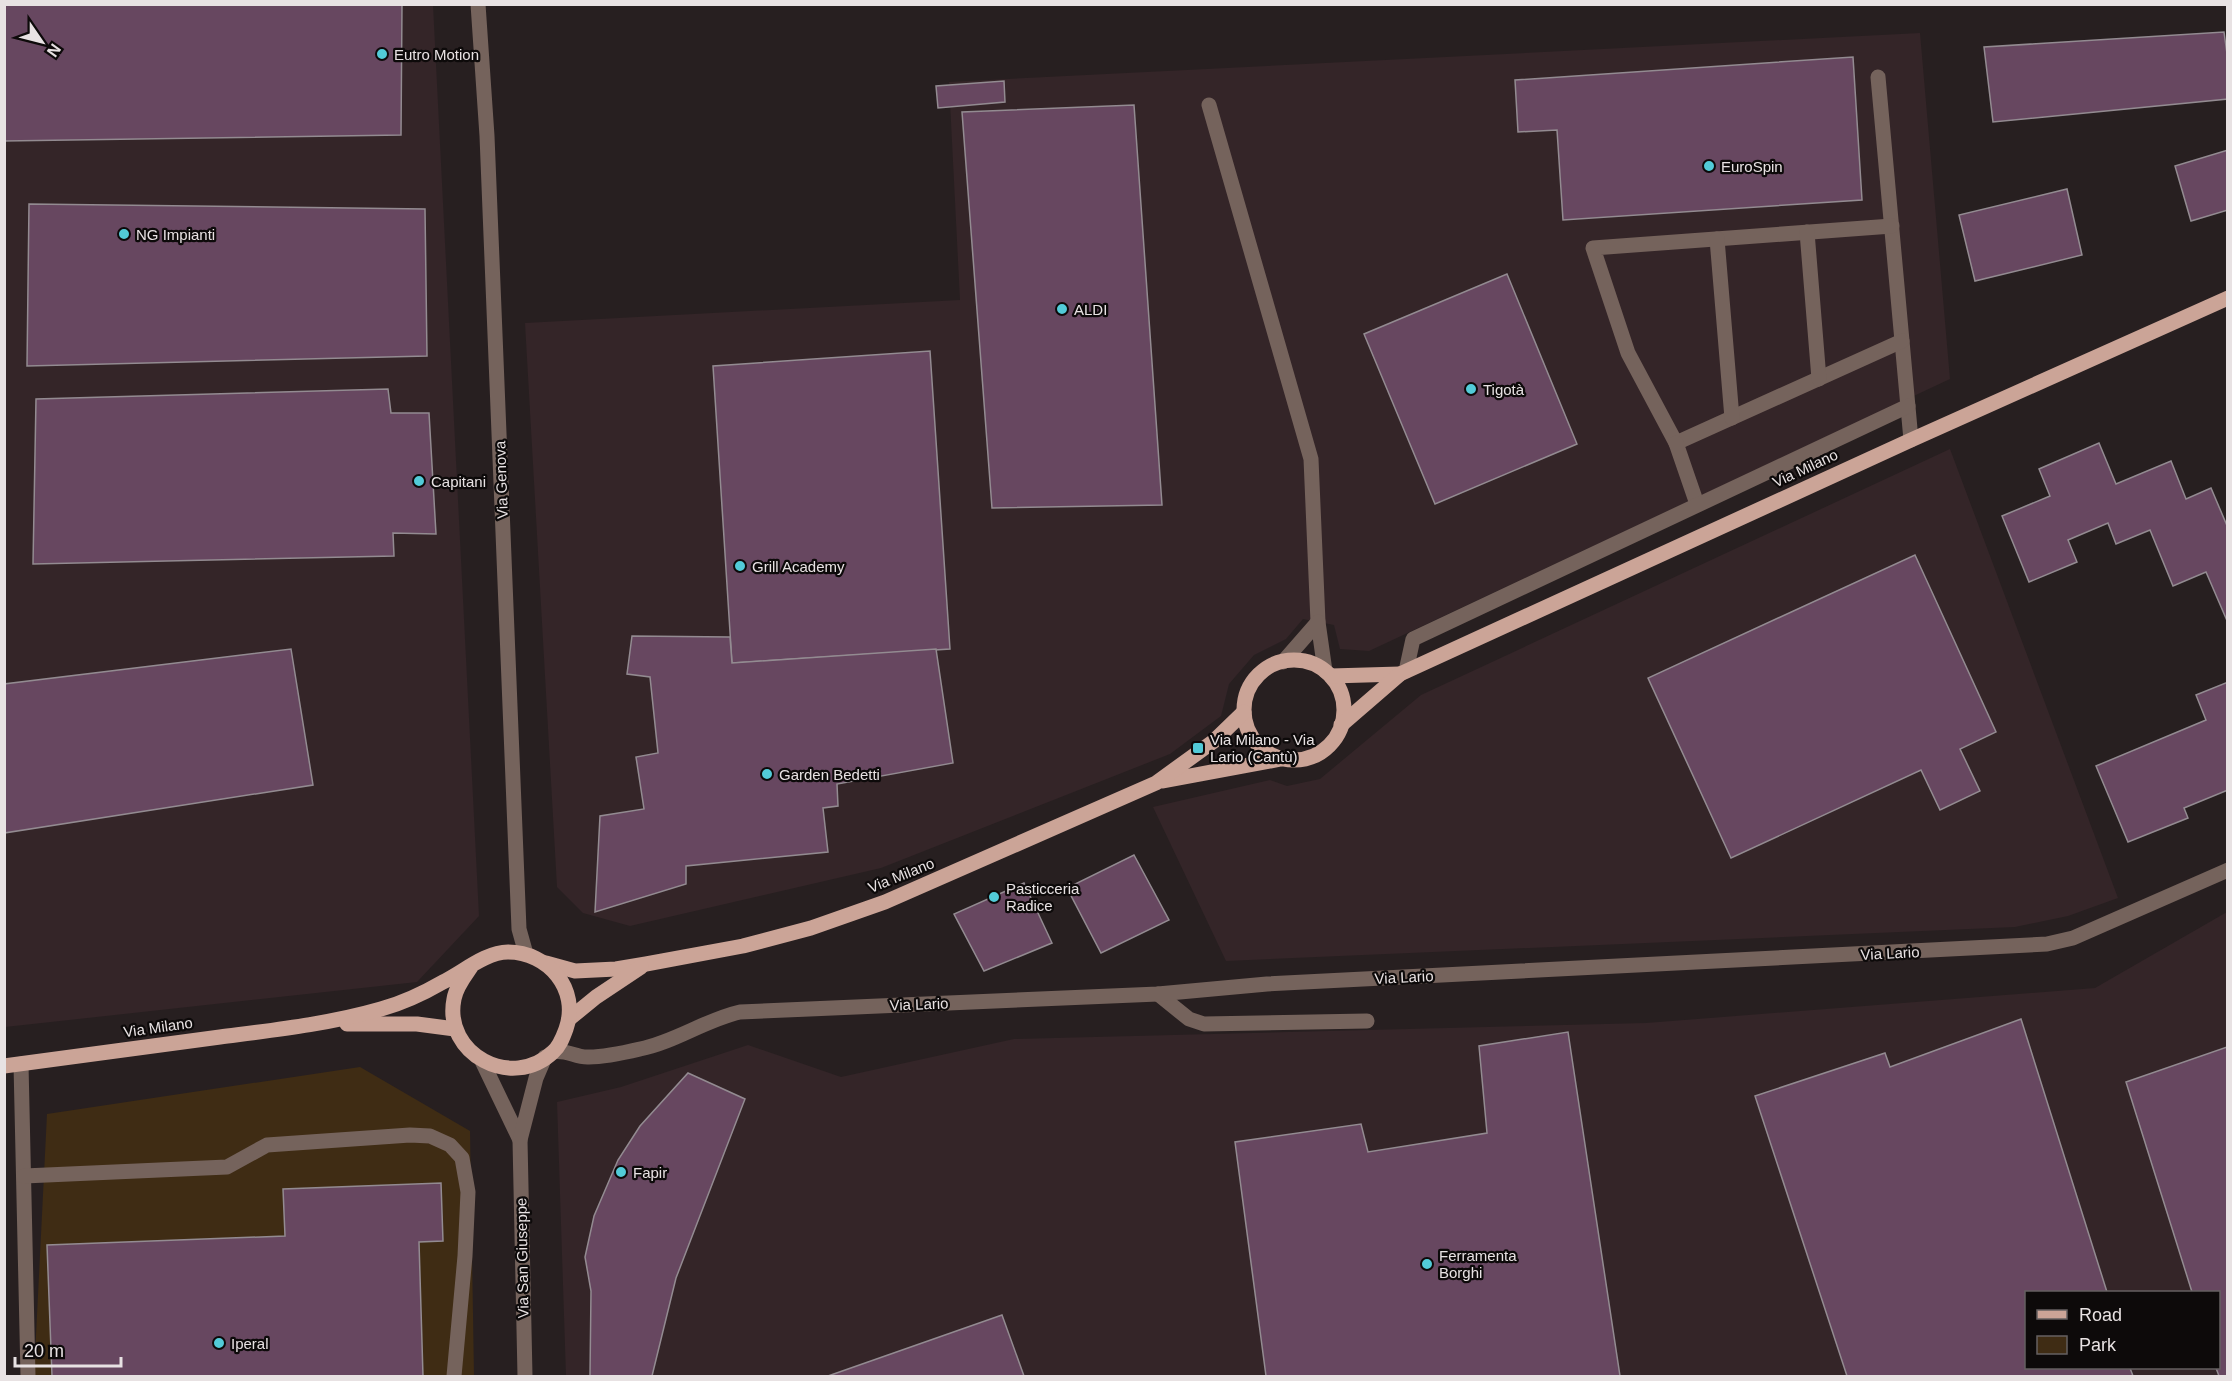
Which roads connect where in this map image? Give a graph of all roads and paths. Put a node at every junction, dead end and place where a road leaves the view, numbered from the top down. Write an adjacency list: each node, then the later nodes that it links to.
1 (478, 4): 24 (street, Via Genova)
2 (1878, 77): 4 (street)
3 (1209, 105): 15 (street)
4 (1892, 226): 5 (street); 8 (street)
5 (1807, 232): 6 (street); 9 (street)
6 (1717, 239): 11 (street); 13 (street)
7 (2228, 298): 12 (main road, Via Milano)
8 (1903, 344): 9 (street); 10 (street)
9 (1819, 379): 11 (street)
10 (1908, 406): 12 (street); 14 (street)
11 (1732, 418): 13 (street)
12 (1911, 440): 17 (main road, Via Milano)
13 (1676, 443): 14 (street)
14 (1697, 504): 17 (street)
15 (1318, 622): 16 (street); 18 (street)
16 (1283, 662): 18 (main road); 19 (main road)
17 (1403, 673): 18 (main road, Via Milano); 20 (main road, Via Milano)
18 (1328, 674): 20 (main road)
19 (1244, 712): 21 (main road); 22 (main road, Via Milano)
20 (1341, 725): 21 (main road)
21 (1281, 759): 22 (main road, Via Milano)
22 (1156, 783): 28 (main road, Via Milano)
23 (2228, 870): 30 (street, Via Lario)
24 (519, 929): 25 (street, Via Genova); 26 (street)
25 (507, 952): 26 (main road); 29 (main road)
26 (526, 954): 27 (main road)
27 (546, 963): 28 (main road, Via Milano); 33 (main road)
28 (646, 964): 33 (main road, Via Milano)
29 (471, 967): 32 (main road, Via Milano); 34 (main road)
30 (1158, 994): 31 (street); 35 (street, Via Lario)
31 (1367, 1020)
32 (317, 1024): 34 (main road, Via Milano); 38 (main road, Via Milano)
33 (567, 1026): 35 (street); 36 (main road)
34 (455, 1029): 37 (main road)
35 (575, 1054): 36 (street, Via Lario)
36 (549, 1055): 37 (main road); 40 (street, Via San Giuseppe)
37 (482, 1060): 40 (street, Via San Giuseppe)
38 (21, 1064): 39 (main road, Via Milano); 41 (street)
39 (4, 1066)
40 (520, 1140): 44 (street, Via San Giuseppe)
41 (24, 1176): 42 (street); 43 (street)
42 (28, 1377)
43 (454, 1377)
44 (525, 1377)

